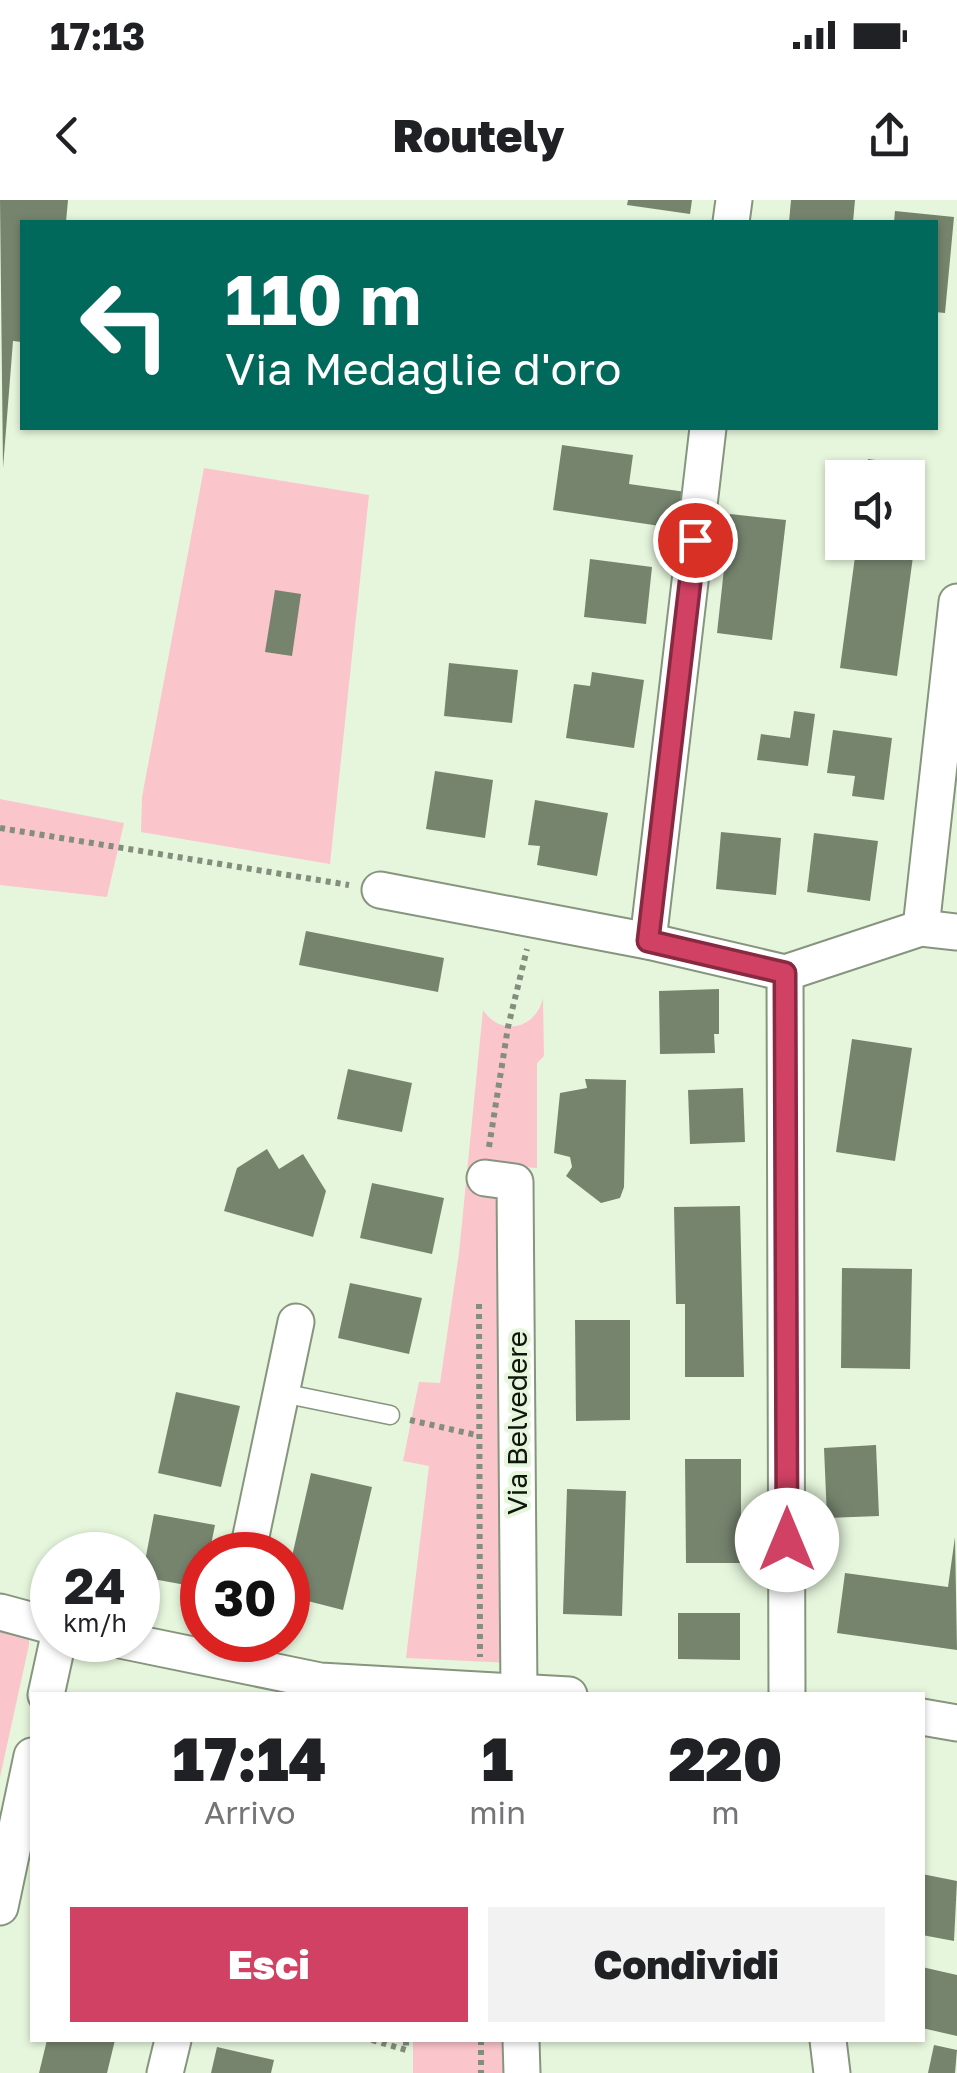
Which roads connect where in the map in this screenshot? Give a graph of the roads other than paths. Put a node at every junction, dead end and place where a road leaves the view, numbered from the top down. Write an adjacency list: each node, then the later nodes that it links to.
1 (708, 430): 6 (street)
2 (957, 602): 4 (street)
3 (380, 890): 6 (street)
4 (921, 928): 5 (street); 7 (street)
5 (957, 932)
6 (648, 941): 7 (street)
7 (785, 973): 20 (street)
8 (485, 1178): 19 (street, Via Belvedere)
9 (296, 1322): 10 (street)
10 (282, 1393): 11 (lane); 12 (street)
11 (390, 1415)
12 (252, 1532)
13 (0, 1612): 14 (street)
14 (30, 1620)
15 (53, 1662): 17 (street)
16 (264, 1662): 18 (street)
17 (47, 1692)
18 (503, 1692)
19 (518, 1692)
20 (787, 1692)
21 (925, 1718): 22 (street)
22 (957, 1723)
23 (30, 1765): 24 (street)
24 (0, 1907)
25 (173, 2042): 28 (street)
26 (521, 2042): 29 (street)
27 (828, 2042): 30 (street)
28 (166, 2073)
29 (522, 2073)
30 (832, 2073)

